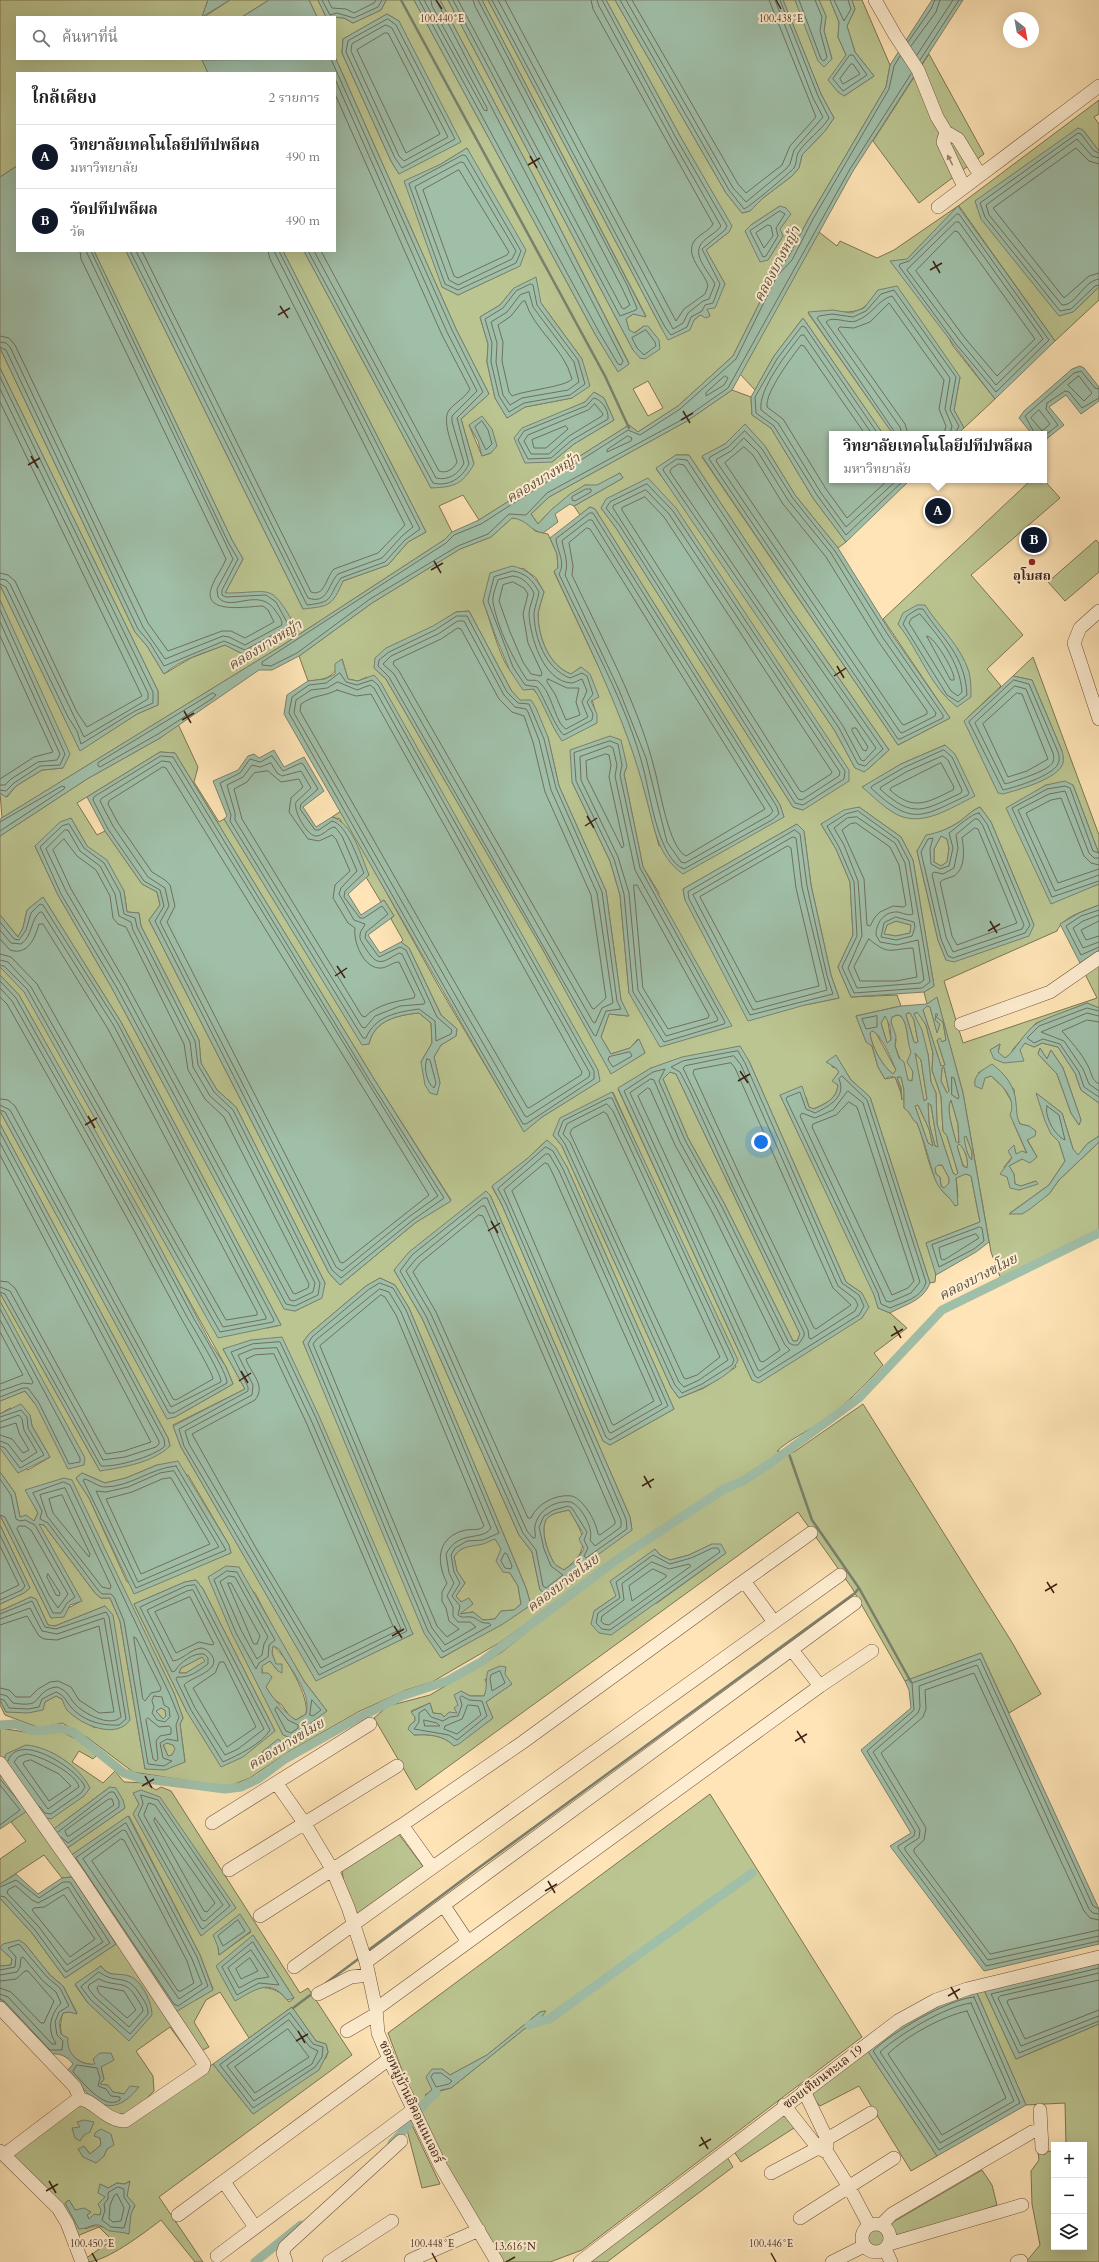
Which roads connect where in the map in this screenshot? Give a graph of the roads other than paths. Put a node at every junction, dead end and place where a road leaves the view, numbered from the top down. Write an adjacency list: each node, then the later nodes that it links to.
1 (875, 0): 3 (street)
2 (1099, 86): 4 (street)
3 (946, 132): 4 (street); 5 (street, one-way to 3)
4 (980, 175): 5 (street)
5 (964, 187): 6 (street)
6 (938, 207)
7 (1099, 611): 8 (street)
8 (1099, 719)
9 (1099, 958): 10 (street)
10 (961, 1024)
11 (811, 1533): 13 (street)
12 (840, 1575): 15 (street)
13 (744, 1581): 15 (street); 25 (street)
14 (855, 1603): 16 (street)
15 (774, 1622): 26 (street)
16 (792, 1650): 18 (street); 29 (street)
17 (872, 1651): 18 (street)
18 (820, 1686): 32 (street)
19 (370, 1724): 22 (street)
20 (0, 1763): 43 (street)
21 (397, 1766): 24 (street)
22 (277, 1784): 23 (street); 24 (street, ซอยหมู่บ้านอิคอนเนเจอร์)
23 (212, 1823)
24 (305, 1824): 27 (street, ซอยหมู่บ้านอิคอนเนเจอร์); 28 (street)
25 (402, 1825): 26 (street); 27 (street)
26 (432, 1867): 31 (street)
27 (332, 1869): 30 (street); 31 (street, ซอยหมู่บ้านอิคอนเนเจอร์)
28 (229, 1870)
29 (444, 1906): 32 (street); 33 (street)
30 (260, 1916)
31 (353, 1924): 33 (street, ซอยหมู่บ้านอิคอนเนเจอร์); 35 (street)
32 (468, 1942): 39 (street)
33 (364, 1957): 36 (street, ซอยหมู่บ้านอิคอนเนเจอร์)
34 (1099, 1957): 42 (street, ซอยเทียนทะเล 19)
35 (294, 1967)
36 (369, 1975): 37 (street); 39 (street, ซอยหมู่บ้านอิคอนเนเจอร์)
37 (318, 1994)
38 (0, 2008): 43 (street)
39 (376, 2011): 40 (street); 41 (street, ซอยหมู่บ้านอิคอนเนเจอร์)
40 (346, 2031)
41 (389, 2059): 45 (street, ซอยหมู่บ้านอิคอนเนเจอร์); 57 (street)
42 (804, 2091): 44 (street, ซอยเทียนทะเล 19); 48 (street)
43 (80, 2099): 54 (street)
44 (784, 2105): 49 (street); 74 (street, ซอยเทียนทะเล 19)
45 (413, 2110): 64 (street); 65 (street, ซอยหมู่บ้านอิคอนเนเจอร์)
46 (1040, 2110): 50 (street)
47 (871, 2113): 52 (street)
48 (817, 2118): 49 (street); 52 (street)
49 (803, 2127): 52 (street)
50 (1041, 2130): 53 (street); 63 (street)
51 (401, 2141): 71 (street)
52 (824, 2146): 56 (street); 58 (street)
53 (1042, 2148)
54 (2, 2153): 70 (street)
55 (894, 2158): 58 (street)
56 (772, 2173)
57 (224, 2182): 60 (street); 64 (street)
58 (849, 2187): 61 (street); 63 (street)
59 (1022, 2205): 67 (street)
60 (178, 2215)
61 (800, 2218)
62 (392, 2221): 72 (street)
63 (875, 2225): 66 (street); 67 (street)
64 (255, 2227): 68 (street)
65 (479, 2230): 69 (street); 73 (street, ซอยหมู่บ้านอิคอนเนเจอร์)
66 (864, 2246): 67 (street); 75 (street)
67 (887, 2247): 76 (street)
68 (217, 2256)
69 (411, 2260)
70 (80, 2261)
71 (286, 2262)
72 (329, 2262)
73 (497, 2262)
74 (580, 2262)
75 (832, 2262)
76 (891, 2262)

